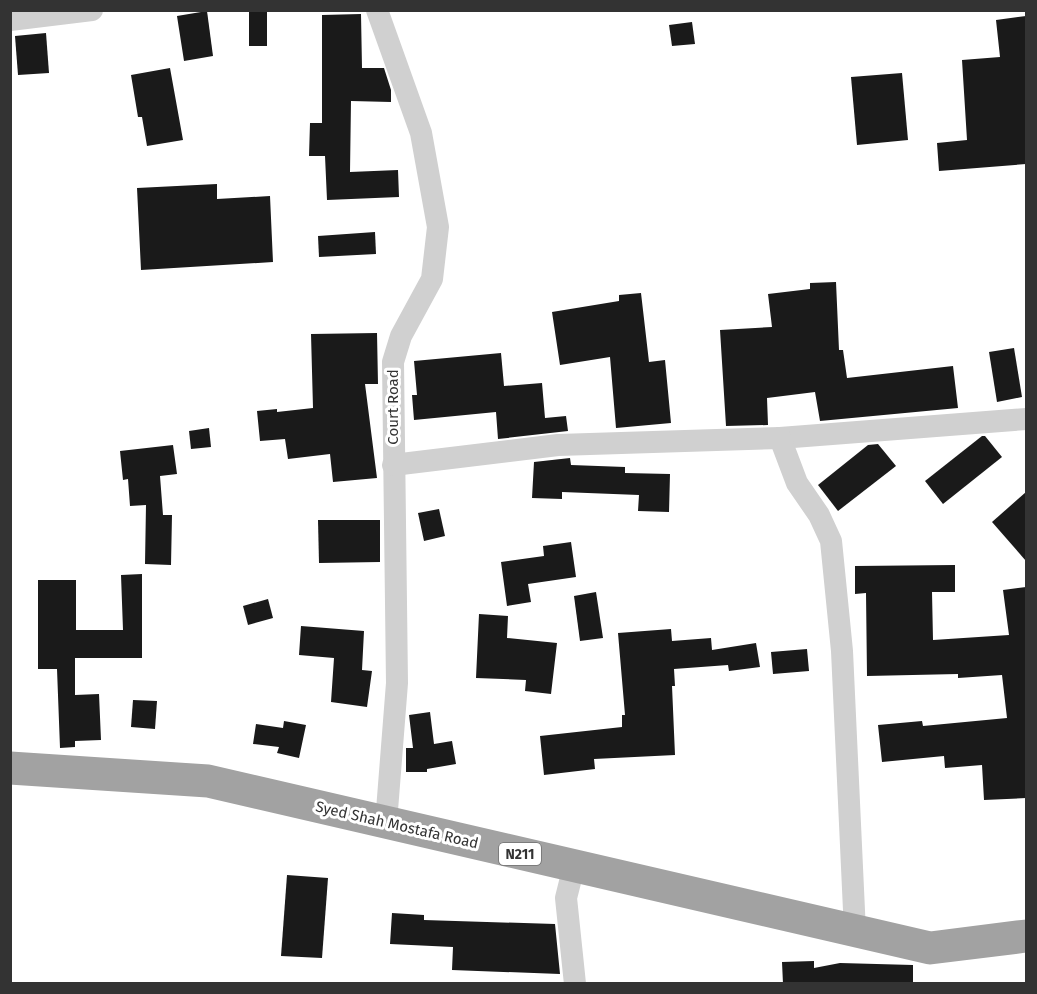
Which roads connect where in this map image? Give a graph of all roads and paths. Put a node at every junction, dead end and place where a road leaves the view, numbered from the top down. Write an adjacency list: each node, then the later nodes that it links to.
1 (92, 10): 3 (street)
2 (377, 10): 6 (street, Court Road)
3 (10, 20)
4 (1026, 418): 5 (street)
5 (780, 438): 6 (street); 10 (street)
6 (393, 465): 8 (street, Court Road)
7 (10, 768): 8 (highway, Syed Shah Mostafa Road / N211)
8 (386, 823): 9 (highway, Syed Shah Mostafa Road / N211)
9 (574, 866): 10 (highway, Syed Shah Mostafa Road / N211); 12 (street)
10 (855, 932): 11 (highway, Syed Shah Mostafa Road / N211)
11 (1026, 936)
12 (575, 984)

